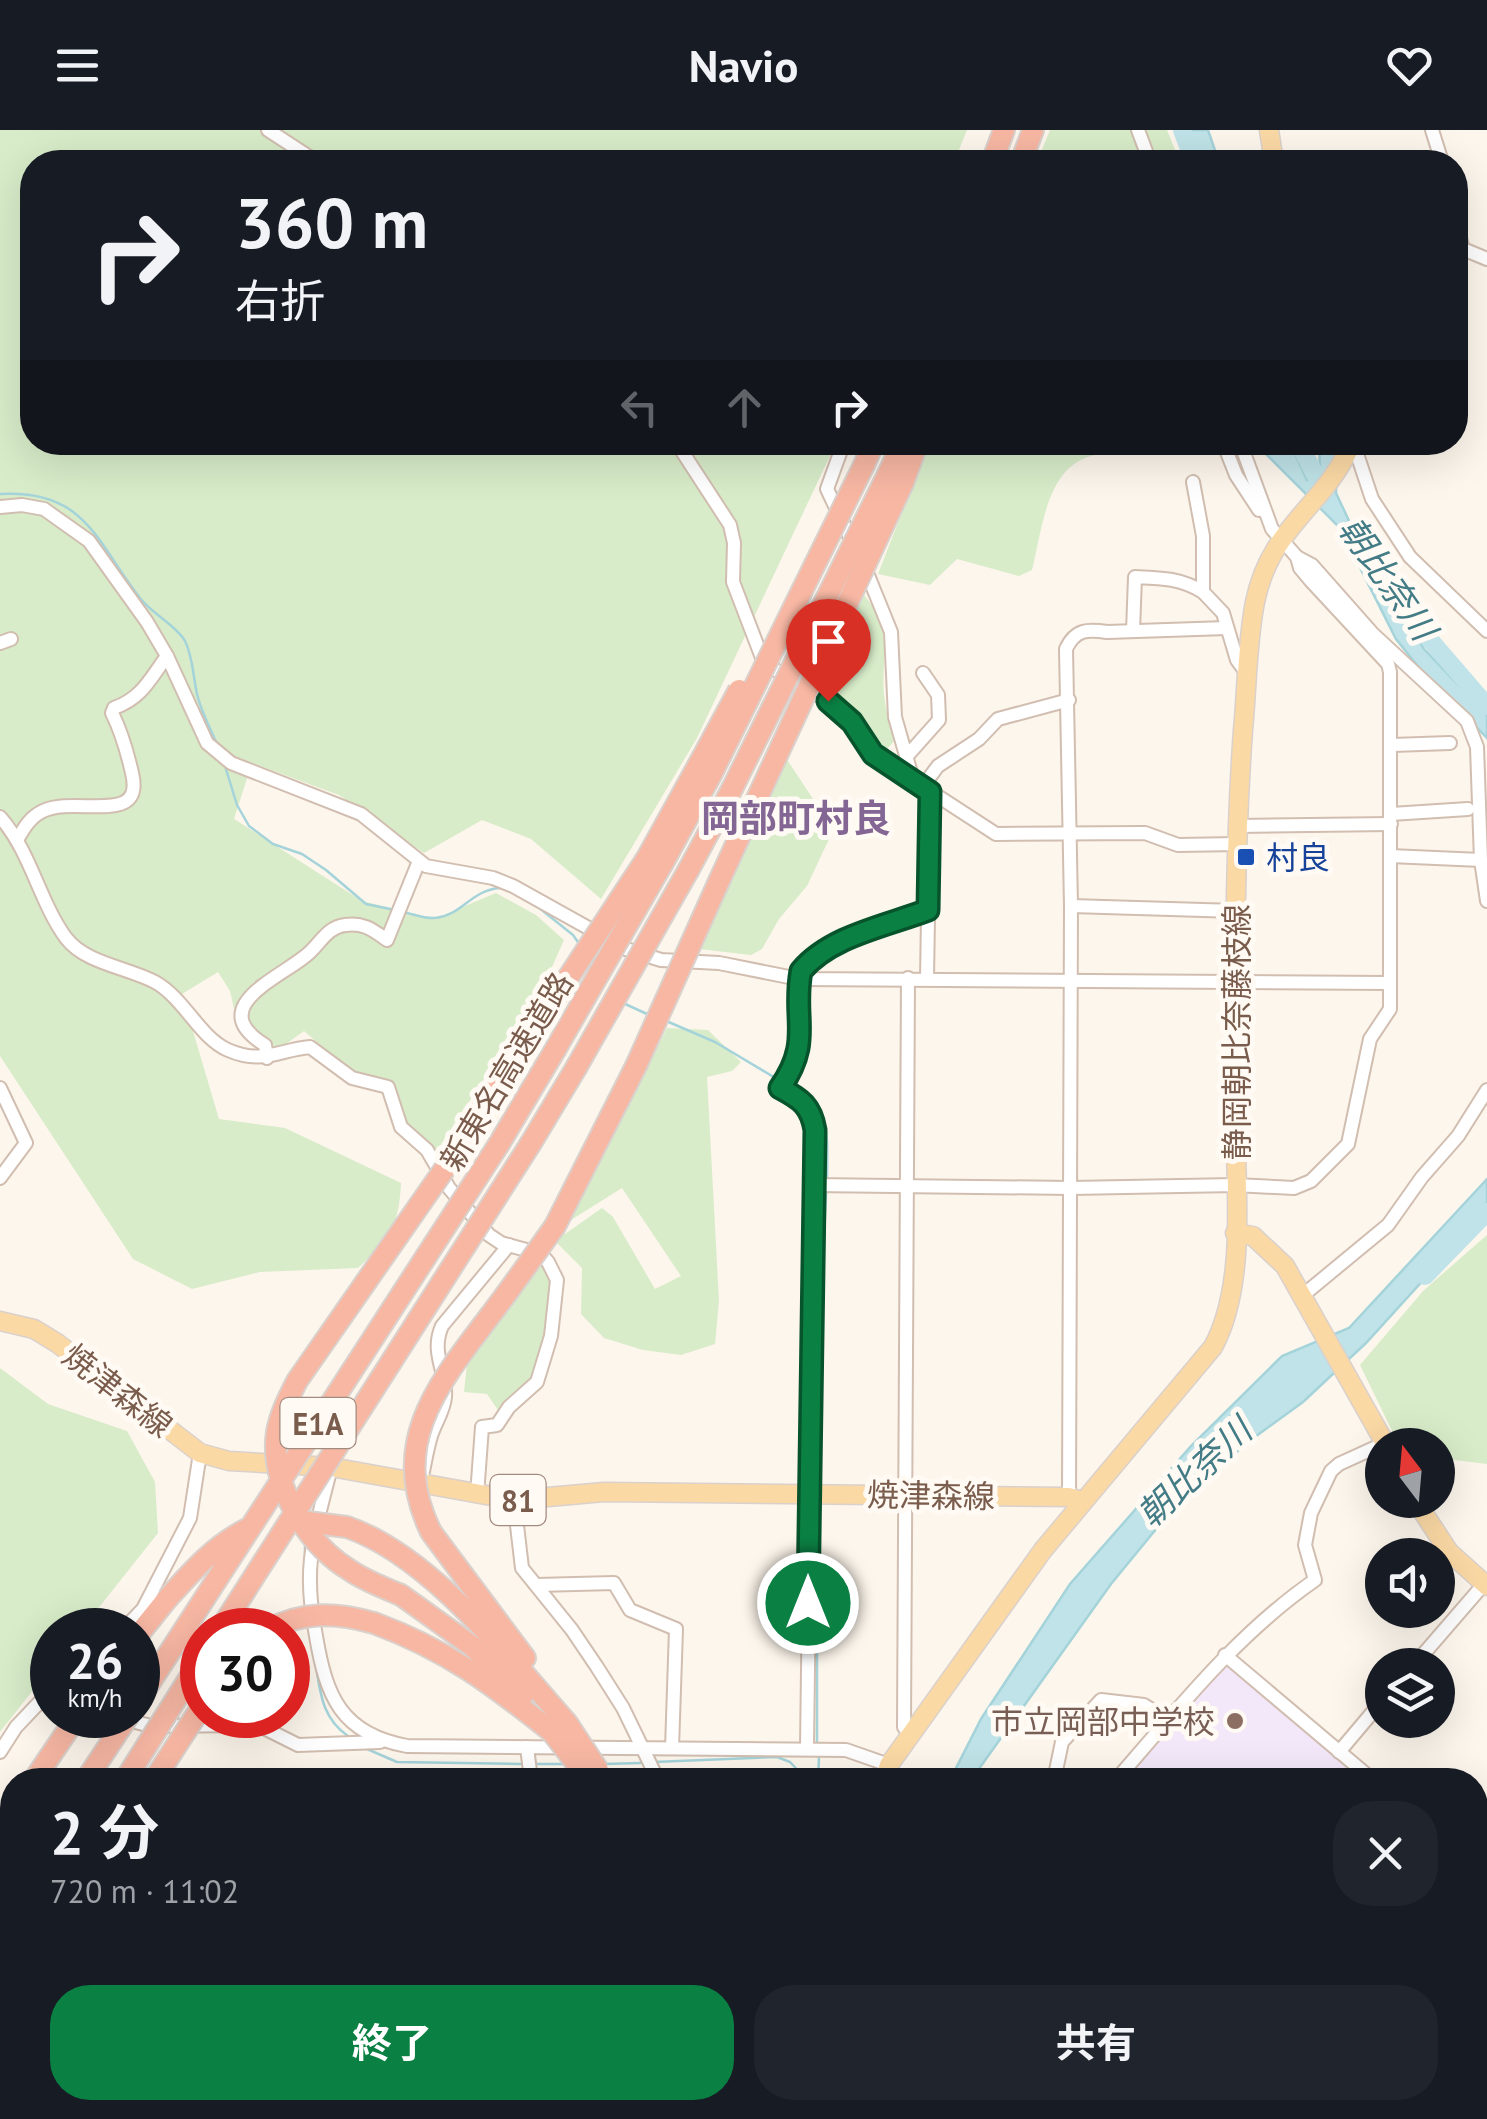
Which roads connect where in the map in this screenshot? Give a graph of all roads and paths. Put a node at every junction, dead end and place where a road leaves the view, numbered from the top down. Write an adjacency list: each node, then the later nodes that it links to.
1 (268, 130): 2 (street)
2 (299, 150)
3 (684, 455): 28 (street)
4 (839, 455): 27 (street)
5 (868, 455): 36 (highway, 新東名高速道路 / E1A, bridge)
6 (900, 455): 12 (highway, 新東名高速道路 / E1A)
7 (910, 455): 12 (highway)
8 (1228, 455): 15 (street)
9 (1246, 455): 15 (street)
10 (1345, 455): 15 (main road, 静岡朝比奈藤枝線)
11 (1354, 455): 20 (street)
12 (896, 478): 75 (highway, 新東名高速道路 / E1A, bridge); 86 (highway, bridge)
13 (1193, 482): 17 (street)
14 (0, 507): 21 (street)
15 (1280, 531): 16 (street); 23 (main road, 静岡朝比奈藤枝線)
16 (1297, 557): 26 (street); 37 (street)
17 (1202, 592): 18 (street); 19 (street)
18 (1227, 628): 19 (street); 23 (street)
19 (1133, 631): 24 (street)
20 (1487, 632)
21 (167, 656): 34 (street); 38 (street)
22 (923, 673): 27 (street)
23 (1248, 675): 33 (main road, 静岡朝比奈藤枝線)
24 (1069, 700): 28 (street); 32 (street)
25 (1450, 743): 26 (street)
26 (1392, 745): 31 (street)
27 (907, 756): 28 (street)
28 (922, 786): 32 (street); 41 (street)
29 (1468, 809): 31 (street)
30 (0, 817): 34 (street)
31 (1391, 819): 33 (street); 35 (street)
32 (1070, 832): 33 (street); 40 (street)
33 (1238, 835): 42 (main road, 静岡朝比奈藤枝線)
34 (17, 840): 49 (street)
35 (1390, 856): 37 (street); 48 (street)
36 (656, 860): 80 (highway, 新東名高速道路 / E1A, bridge); 86 (highway, bridge)
37 (1481, 860): 39 (street)
38 (419, 861): 43 (street); 49 (street)
39 (1487, 901)
40 (1071, 906): 42 (street); 46 (street)
41 (928, 910): 43 (street); 45 (street)
42 (1236, 912): 47 (main road, 静岡朝比奈藤枝線)
43 (799, 978): 44 (street); 53 (street)
44 (908, 978): 45 (street); 54 (street)
45 (927, 979): 46 (street)
46 (1070, 979): 47 (street); 56 (street)
47 (1235, 980): 48 (street); 55 (main road, 静岡朝比奈藤枝線)
48 (1389, 983): 55 (street)
49 (267, 1058): 58 (street)
50 (0, 1088): 52 (street)
51 (1487, 1090): 59 (street)
52 (0, 1178)
53 (812, 1185): 54 (street); 68 (street)
54 (908, 1185): 56 (street); 66 (street)
55 (1234, 1185): 56 (street); 57 (main road, 静岡朝比奈藤枝線)
56 (1070, 1188): 69 (street)
57 (1235, 1234): 59 (main road); 69 (main road)
58 (509, 1245): 65 (street); 67 (street)
59 (1306, 1300): 61 (main road)
60 (0, 1321): 62 (main road, 焼津森線 / 81)
61 (1377, 1428)
62 (200, 1453): 64 (main road, 焼津森線 / 81); 74 (street)
63 (1365, 1453): 79 (street)
64 (330, 1467): 65 (main road, 焼津森線 / 81); 91 (street)
65 (420, 1483): 67 (main road, 焼津森線 / 81)
66 (906, 1494): 68 (main road, 焼津森線 / 81); 69 (main road, 焼津森線 / 81); 87 (street)
67 (477, 1495): 70 (main road, 焼津森線 / 81)
68 (809, 1495): 70 (main road, 焼津森線 / 81); 95 (street)
69 (1076, 1499): 87 (main road)
70 (514, 1500): 72 (street)
71 (1427, 1518): 73 (main road)
72 (537, 1584): 93 (street); 94 (street)
73 (1486, 1585): 78 (street)
74 (144, 1608)
75 (234, 1608)
76 (160, 1609): 86 (highway, bridge)
77 (310, 1615): 86 (highway, bridge)
78 (1429, 1648)
79 (1225, 1654): 83 (street); 97 (street)
80 (160, 1667)
81 (180, 1693): 100 (highway, bridge)
82 (30, 1712): 96 (street)
83 (1168, 1720): 107 (street); 108 (street)
84 (1365, 1722): 97 (street)
85 (160, 1726): 91 (street)
86 (560, 1727): 103 (highway, bridge)
87 (910, 1736): 106 (main road)
88 (62, 1738): 98 (highway)
89 (113, 1738): 99 (highway, bridge)
90 (181, 1738): 101 (highway, bridge)
91 (388, 1742): 92 (street)
92 (527, 1746): 93 (street); 102 (street)
93 (644, 1747): 94 (street); 104 (street)
94 (672, 1748): 95 (street)
95 (807, 1748): 105 (street)
96 (0, 1752)
97 (1339, 1752): 109 (street)
98 (42, 1768)
99 (94, 1768)
100 (133, 1768)
101 (162, 1768)
102 (530, 1768)
103 (588, 1768)
104 (653, 1768)
105 (881, 1768)
106 (889, 1768)
107 (1057, 1768)
108 (1126, 1768)
109 (1358, 1768)

